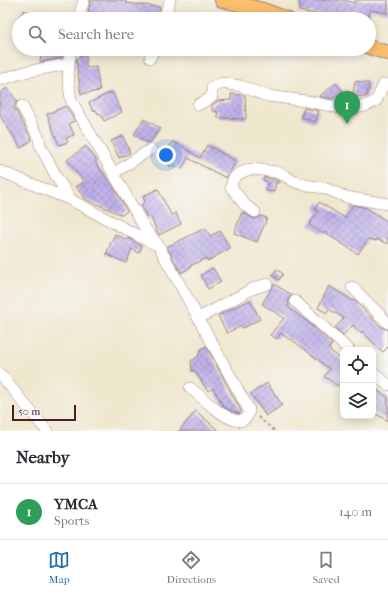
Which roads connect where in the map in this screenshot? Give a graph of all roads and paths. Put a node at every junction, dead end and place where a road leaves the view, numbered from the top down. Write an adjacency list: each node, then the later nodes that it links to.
1 (84, 0): 5 (street)
2 (170, 0): 6 (street)
3 (222, 0): 4 (main road)
4 (264, 5): 7 (main road)
5 (80, 12)
6 (166, 12)
7 (276, 12)
8 (376, 49): 9 (main road)
9 (388, 53)
10 (70, 56): 11 (street)
11 (68, 64): 12 (street); 18 (street)
12 (0, 80)
13 (388, 84): 14 (street)
14 (198, 105)
15 (22, 106): 19 (street)
16 (151, 149): 18 (street)
17 (0, 171): 19 (street)
18 (114, 173): 22 (street)
19 (71, 200): 22 (street)
20 (388, 204): 21 (street)
21 (255, 212)
22 (158, 245): 26 (street)
23 (267, 284): 26 (street)
24 (352, 287): 27 (street)
25 (295, 301): 28 (street)
26 (199, 318): 33 (street)
27 (388, 323)
28 (346, 347)
29 (0, 374): 34 (street)
30 (376, 375): 31 (street)
31 (388, 385)
32 (190, 388): 33 (street)
33 (249, 410): 35 (path)
34 (47, 431)
35 (275, 431)

